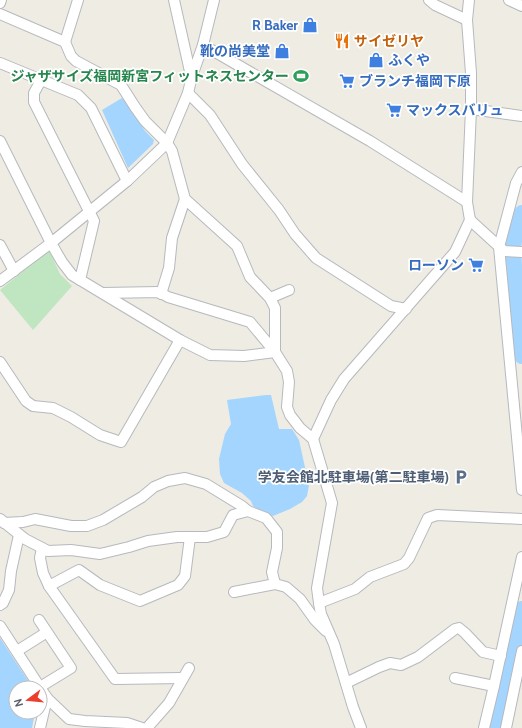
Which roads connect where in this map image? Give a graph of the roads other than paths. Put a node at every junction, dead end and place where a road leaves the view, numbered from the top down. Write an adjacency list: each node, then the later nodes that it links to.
1 (1, 0): 8 (street)
2 (78, 0): 12 (street)
3 (174, 0): 15 (street)
4 (214, 0): 13 (street)
5 (428, 0): 11 (street)
6 (469, 0): 11 (street)
7 (509, 0): 9 (street)
8 (0, 4)
9 (522, 6)
10 (0, 14): 12 (street)
11 (467, 20): 18 (street)
12 (65, 42): 21 (street)
13 (203, 45): 15 (street); 25 (street)
14 (0, 63): 16 (street)
15 (192, 76): 17 (street)
16 (41, 80): 23 (street); 26 (street)
17 (188, 93): 21 (street); 39 (street)
18 (471, 109): 19 (street); 25 (street)
19 (522, 116)
20 (0, 140): 28 (street)
21 (167, 143): 23 (street); 24 (street)
22 (522, 172): 30 (street)
23 (127, 180): 26 (street)
24 (185, 199): 37 (street); 38 (street)
25 (467, 202): 27 (street)
26 (89, 211): 28 (street); 33 (street)
27 (470, 220): 30 (street); 39 (street)
28 (51, 243): 32 (street); 33 (street)
29 (0, 245): 32 (street)
30 (501, 249): 31 (street); 44 (street)
31 (521, 252)
32 (14, 271): 34 (street)
33 (80, 280): 36 (street)
34 (0, 281)
35 (289, 290): 38 (street)
36 (104, 293): 37 (street); 40 (street)
37 (161, 294): 41 (street)
38 (270, 298): 41 (street)
39 (406, 309): 43 (street)
40 (180, 340): 41 (street); 42 (street)
41 (275, 352): 43 (street)
42 (0, 362)
43 (313, 439): 55 (street)
44 (522, 490)
45 (248, 511): 47 (street); 49 (street); 52 (street)
46 (522, 519): 55 (street)
47 (2, 521): 48 (street)
48 (19, 535): 50 (street); 56 (street)
49 (190, 537): 50 (street); 53 (street)
50 (42, 548): 53 (street)
51 (522, 557): 63 (street)
52 (275, 584): 54 (street); 60 (street)
53 (49, 586): 65 (street)
54 (234, 592)
55 (319, 603): 60 (street)
56 (0, 605)
57 (39, 620): 68 (street)
58 (0, 626): 61 (street)
59 (44, 634): 61 (street)
60 (330, 635): 69 (street)
61 (17, 651): 67 (street)
62 (522, 651): 76 (street)
63 (501, 656): 69 (street); 70 (street)
64 (189, 668): 65 (street)
65 (183, 678): 73 (street)
66 (455, 678): 70 (street)
67 (36, 680)
68 (48, 682)
69 (346, 683): 74 (street)
70 (494, 686): 75 (street)
71 (48, 699): 72 (street)
72 (142, 728)
73 (147, 728)
74 (361, 728)
75 (484, 728)
76 (506, 728)

